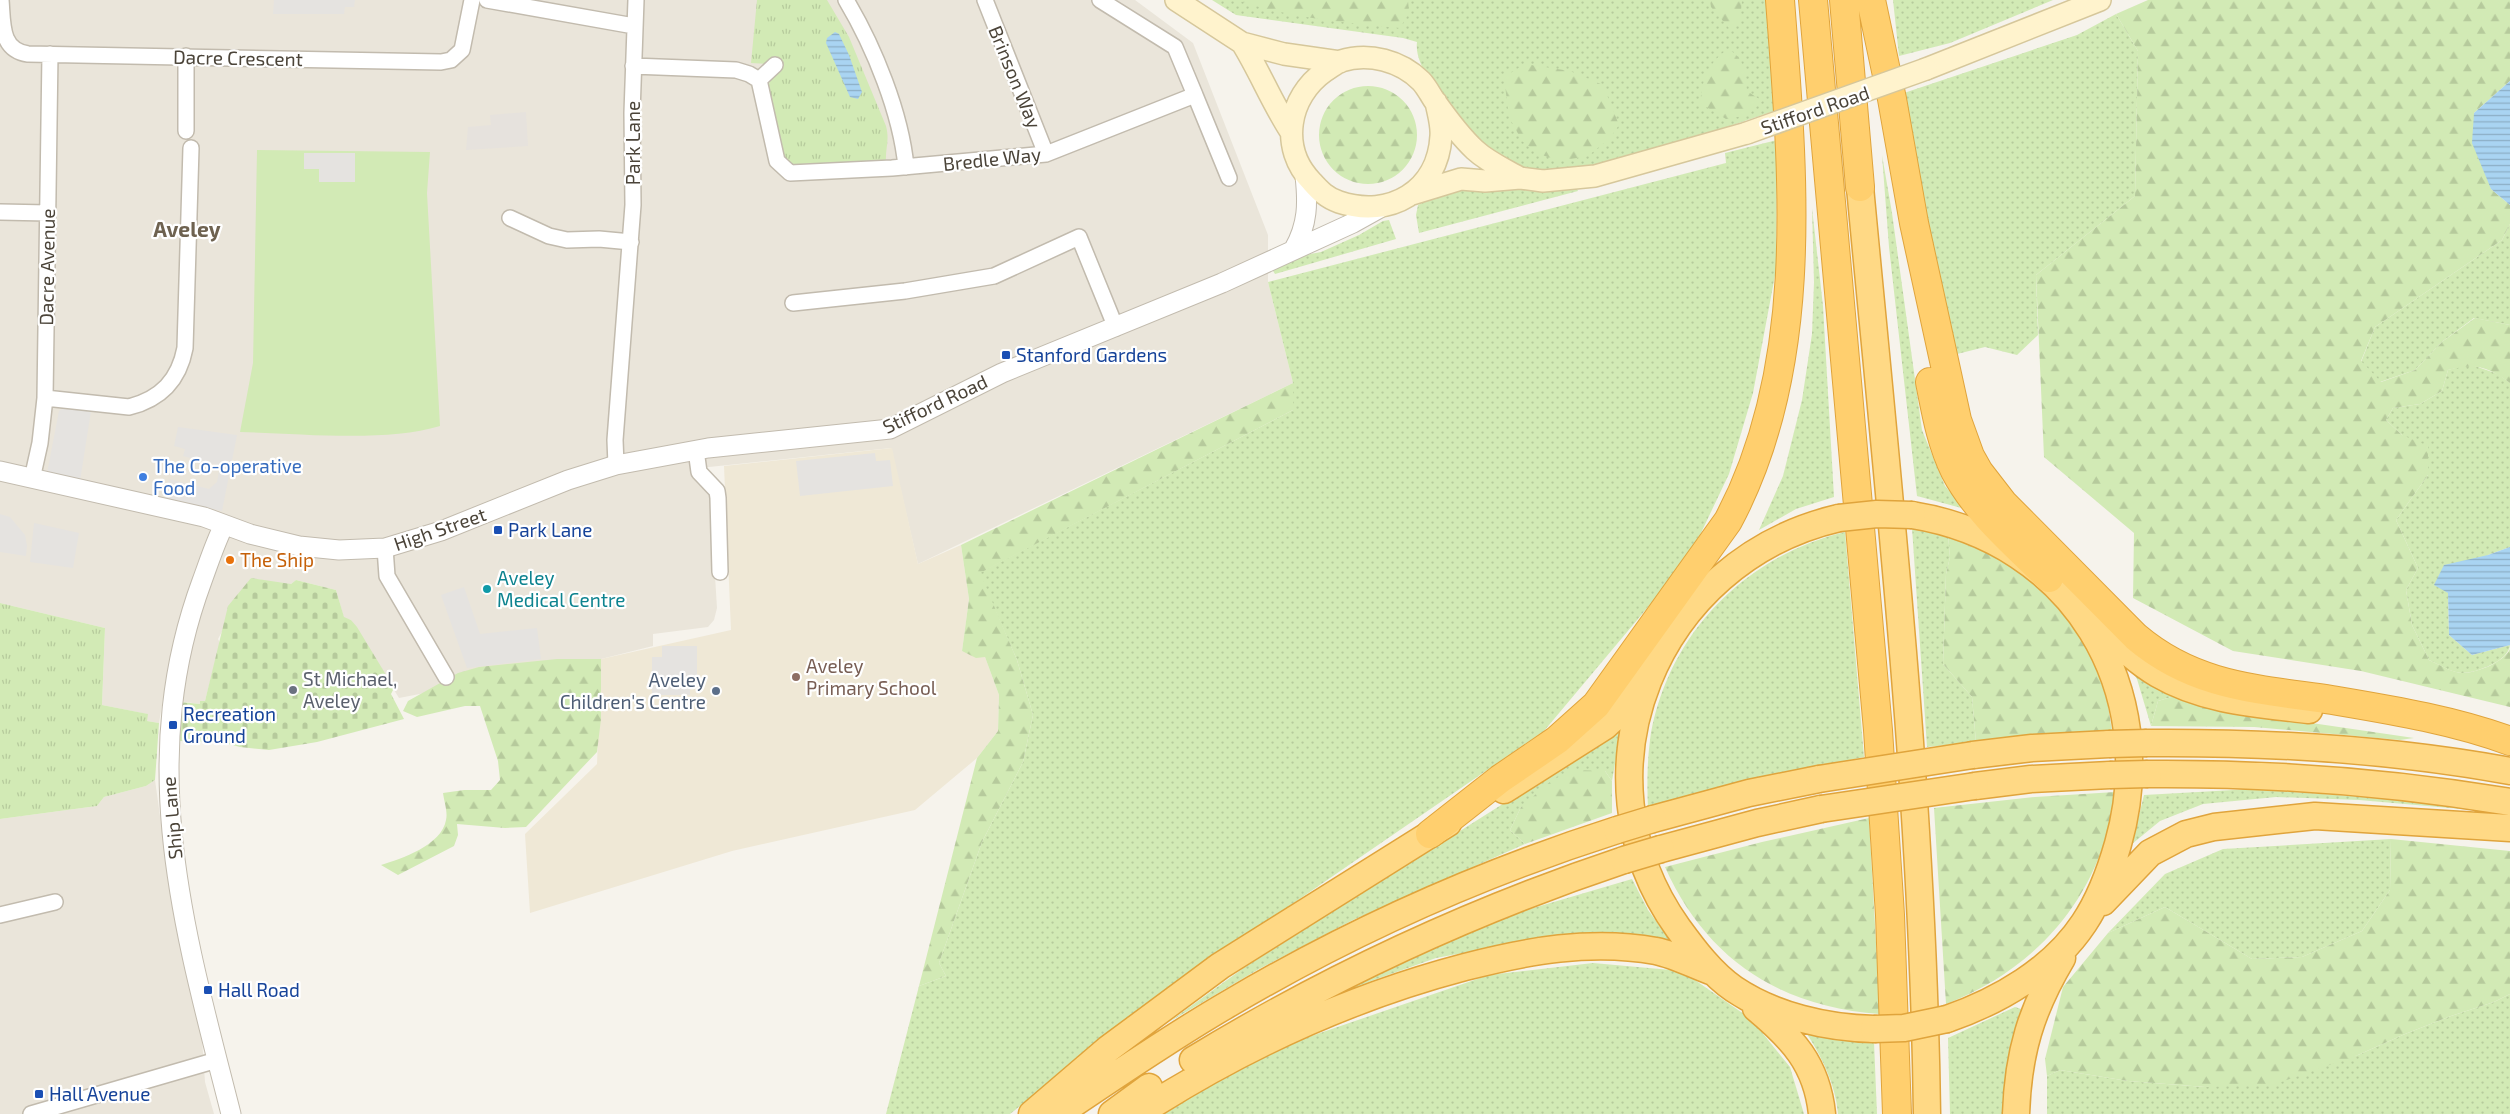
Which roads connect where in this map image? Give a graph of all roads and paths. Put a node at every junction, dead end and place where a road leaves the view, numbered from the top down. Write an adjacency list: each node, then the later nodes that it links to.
1 (1, 0): 18 (street, Dacre Crescent)
2 (472, 0): 19 (street, Dacre Crescent)
3 (487, 0): 16 (street)
4 (636, 0): 16 (street, Park Lane)
5 (846, 0): 30 (street)
6 (985, 0): 29 (street, Brinson Way)
7 (1100, 0): 24 (street)
8 (1176, 0): 17 (main road)
9 (1780, 0): 61 (highway)
10 (1794, 0): 54 (highway)
11 (1813, 0): 74 (highway)
12 (1844, 0): 34 (highway)
13 (1856, 0): 53 (highway)
14 (1871, 0): 57 (highway)
15 (2100, 0): 33 (main road, Stifford Road, bridge)
16 (634, 26): 22 (street, Park Lane)
17 (1242, 43): 20 (main road); 27 (main road)
18 (50, 54): 19 (street, Dacre Crescent); 38 (street, Dacre Avenue)
19 (186, 56): 26 (street)
20 (1340, 62): 25 (main road); 27 (main road)
21 (775, 65): 23 (street)
22 (633, 66): 23 (street); 40 (street, Park Lane)
23 (759, 80): 30 (street, Bredle Way)
24 (1195, 95): 29 (street, Bredle Way); 32 (street)
25 (1436, 102): 33 (main road, Stifford Road); 35 (main road)
26 (186, 131)
27 (1291, 132): 31 (main road)
28 (191, 148): 44 (street)
29 (1046, 154): 30 (street, Bredle Way)
30 (906, 167)
31 (1305, 176): 36 (main road); 41 (street)
32 (1229, 178)
33 (1520, 178): 35 (main road, Stifford Road)
34 (1860, 187): 75 (highway)
35 (1411, 194): 36 (main road)
36 (1380, 208): 41 (street, Stifford Road)
37 (0, 212): 38 (street)
38 (48, 213): 44 (street, Dacre Avenue)
39 (510, 218): 40 (street)
40 (631, 242): 47 (street, Park Lane)
41 (1294, 249): 43 (street, Stifford Road)
42 (793, 303): 43 (street)
43 (1116, 328): 45 (street, Stifford Road)
44 (45, 398): 49 (street, Dacre Avenue)
45 (696, 450): 46 (street, Stifford Road); 52 (street)
46 (672, 454): 47 (street, High Street)
47 (616, 465): 51 (street, High Street)
48 (0, 471): 49 (street, High Street)
49 (32, 479): 50 (street, High Street)
50 (224, 525): 51 (street, High Street); 66 (street, Ship Lane)
51 (385, 548): 56 (street)
52 (720, 572)
53 (2059, 587): 54 (highway, bridge); 57 (highway); 64 (highway)
54 (1689, 610): 55 (highway)
55 (1650, 674): 61 (highway); 65 (highway)
56 (446, 677)
57 (2510, 742)
58 (2510, 771): 71 (highway, bridge)
59 (2510, 802): 72 (highway, bridge)
60 (2510, 828): 64 (highway)
61 (1430, 834): 70 (highway)
62 (55, 902): 63 (street)
63 (0, 915)
64 (2080, 927): 65 (highway, bridge); 76 (highway)
65 (1725, 982): 67 (highway); 73 (highway)
66 (217, 1060): 68 (street); 69 (street, Ship Lane)
67 (1822, 1112)
68 (31, 1114)
69 (231, 1114)
70 (1032, 1114)
71 (1058, 1114)
72 (1112, 1114)
73 (1138, 1114)
74 (1897, 1114)
75 (1928, 1114)
76 (2016, 1114)

